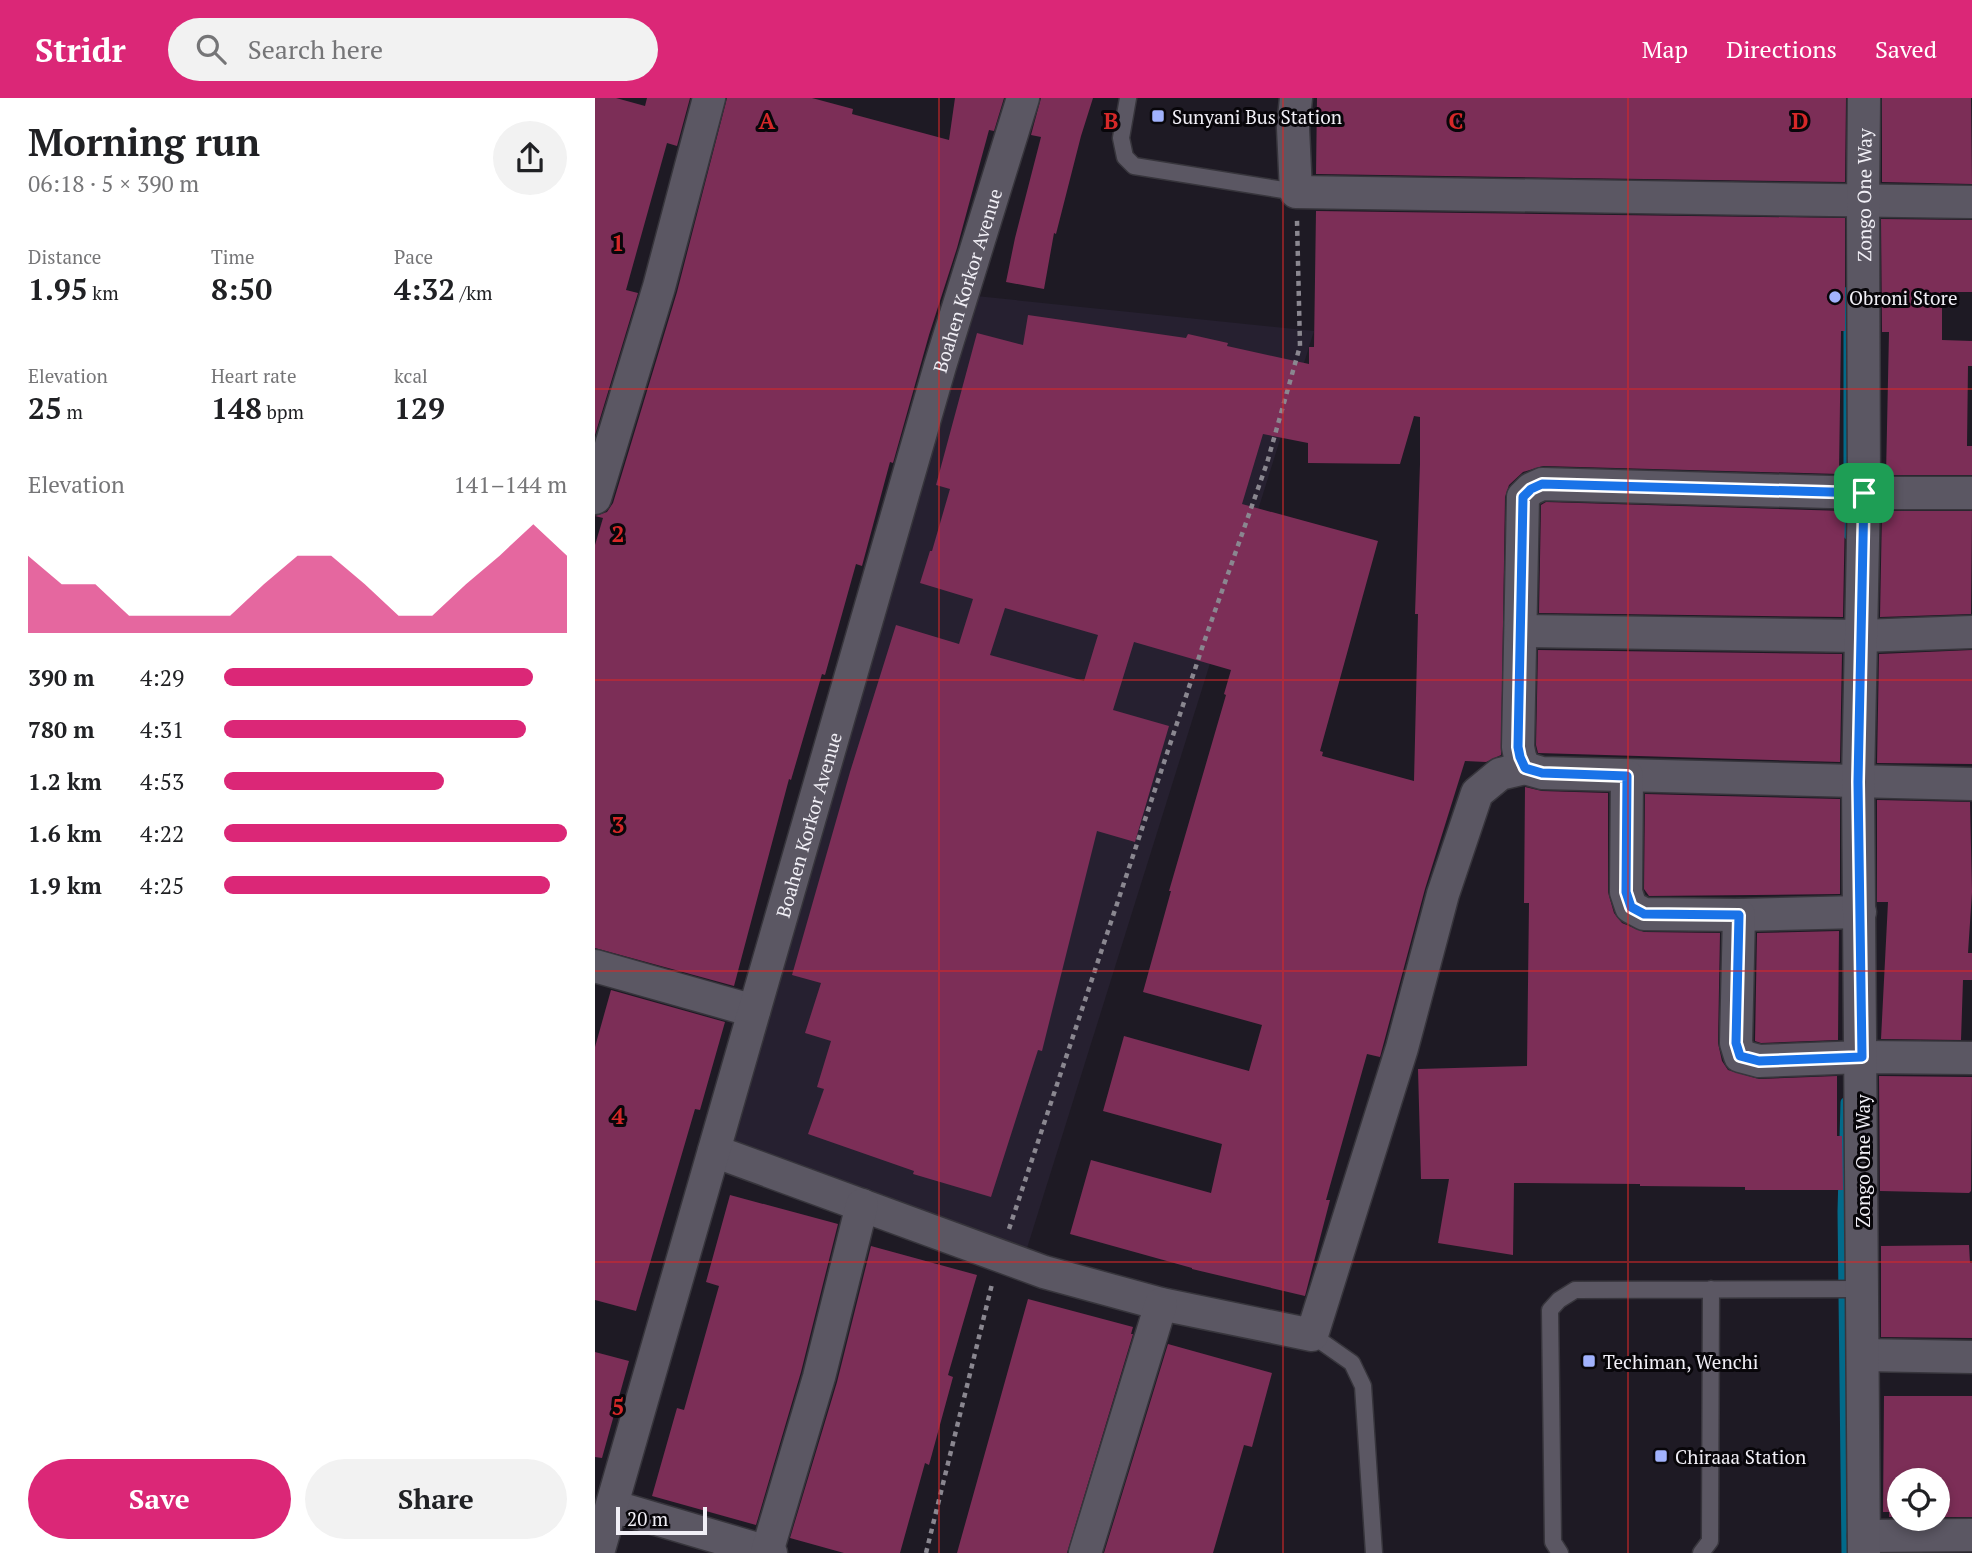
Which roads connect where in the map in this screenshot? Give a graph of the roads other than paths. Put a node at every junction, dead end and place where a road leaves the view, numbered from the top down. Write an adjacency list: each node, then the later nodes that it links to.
1 (709, 98): 11 (street)
2 (1023, 98): 22 (street, Boahen Korkor Avenue)
3 (1128, 98): 6 (lane)
4 (1296, 98): 6 (street)
5 (1864, 98): 7 (street, Zongo One Way)
6 (1296, 192): 7 (street)
7 (1863, 202): 8 (street); 9 (street, Zongo One Way)
8 (1972, 202)
9 (1864, 493): 10 (street); 12 (street); 14 (street, Zongo One Way)
10 (1972, 493)
11 (595, 498)
12 (1521, 631): 14 (street); 15 (street)
13 (1972, 632): 14 (street)
14 (1861, 636): 17 (street, Zongo One Way)
15 (1525, 768): 16 (street); 30 (street)
16 (1627, 776): 17 (street); 20 (street)
17 (1858, 782): 18 (street); 19 (street, Zongo One Way)
18 (1972, 784)
19 (1860, 912): 20 (street); 23 (street, Zongo One Way)
20 (1739, 915): 23 (street)
21 (595, 966): 22 (street)
22 (754, 1011): 25 (street, Boahen Korkor Avenue)
23 (1862, 1057): 24 (street); 28 (street, Zongo One Way)
24 (1972, 1058)
25 (714, 1151): 26 (street); 33 (street, Boahen Korkor Avenue)
26 (862, 1205): 29 (street); 36 (street)
27 (1711, 1289): 28 (lane); 40 (lane); 41 (lane)
28 (1863, 1289): 31 (street, Zongo One Way)
29 (1161, 1304): 30 (street); 38 (street)
30 (1312, 1335): 39 (lane)
31 (1863, 1355): 32 (street); 35 (street, Zongo One Way)
32 (1972, 1357)
33 (612, 1506): 36 (street); 37 (street, Boahen Korkor Avenue)
34 (1972, 1535): 35 (street)
35 (1864, 1545)
36 (769, 1552)
37 (599, 1553)
38 (1085, 1553)
39 (1374, 1553)
40 (1560, 1553)
41 (1701, 1553)

